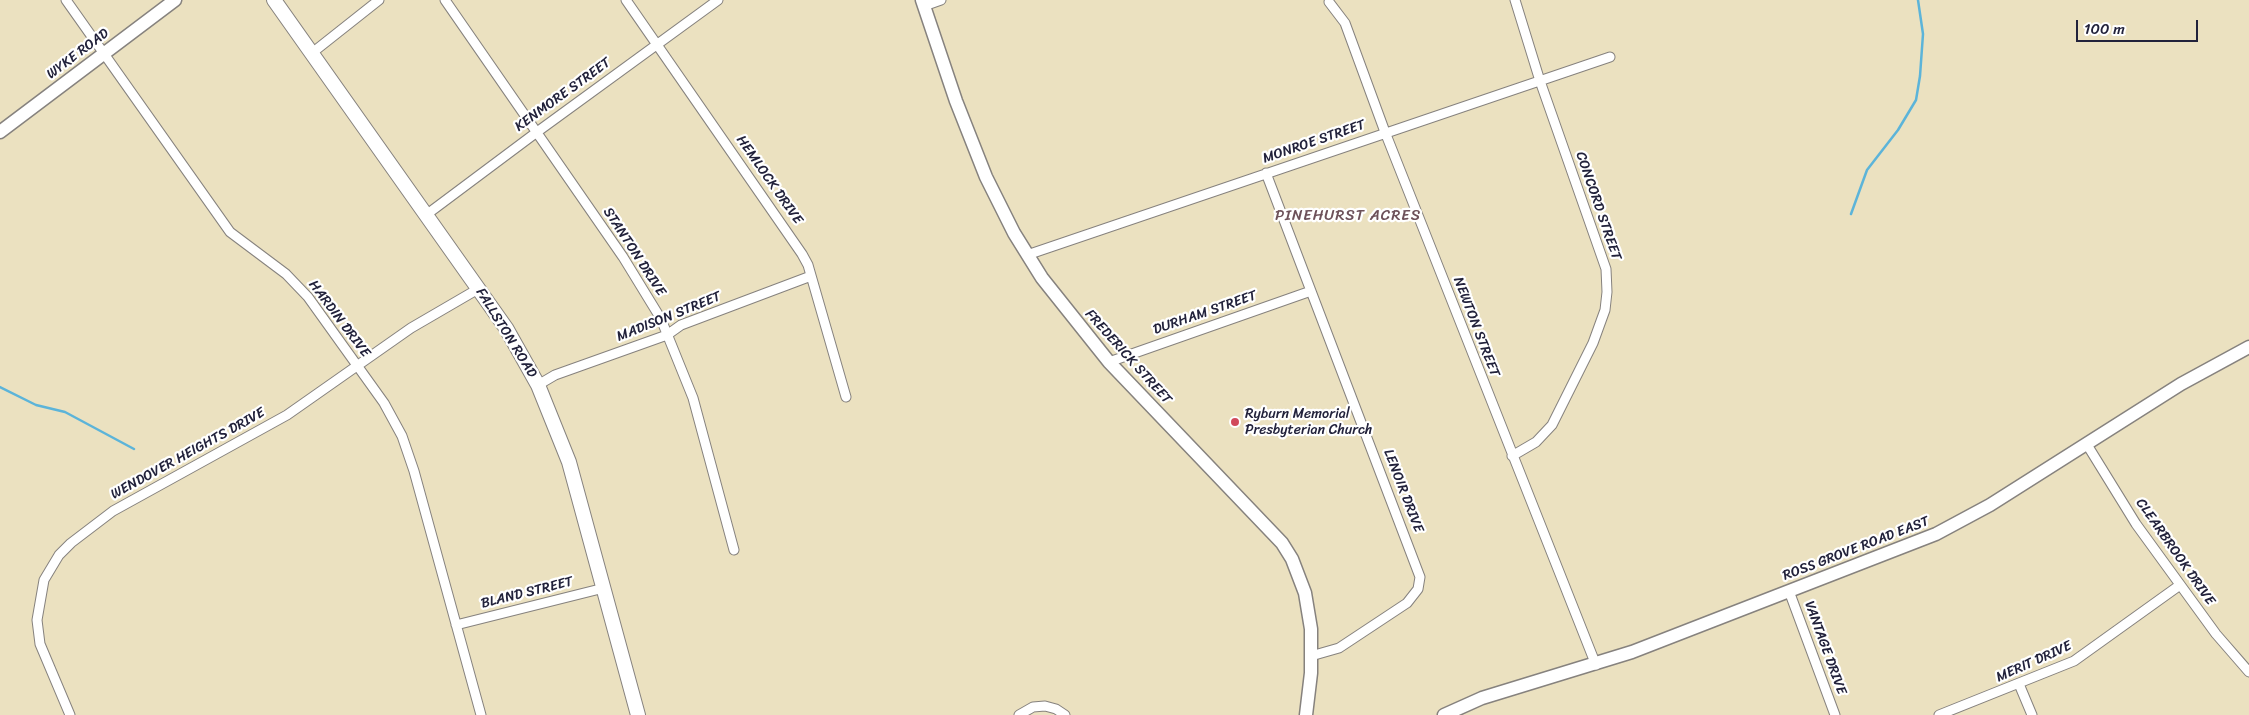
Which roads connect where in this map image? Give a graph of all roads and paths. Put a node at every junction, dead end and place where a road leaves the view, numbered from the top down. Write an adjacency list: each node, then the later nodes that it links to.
1 (66, 0): 14 (street, HARDIN DRIVE)
2 (175, 0): 14 (street, WYKE ROAD)
3 (274, 0): 13 (main road, FALLSTON ROAD)
4 (379, 0): 13 (street)
5 (446, 0): 18 (street, STANTON DRIVE)
6 (626, 0): 12 (street, HEMLOCK DRIVE)
7 (718, 0): 12 (street, KENMORE STREET)
8 (941, 0): 11 (street)
9 (1515, 0): 16 (street, CONCORD STREET)
10 (1328, 2): 19 (street, NEWTON STREET)
11 (923, 3): 22 (street, FREDERICK STREET)
12 (657, 45): 18 (street, KENMORE STREET); 23 (street, HEMLOCK DRIVE)
13 (312, 53): 21 (main road, FALLSTON ROAD)
14 (104, 54): 17 (street, WYKE ROAD); 29 (street, HARDIN DRIVE)
15 (1610, 57): 16 (street, MONROE STREET)
16 (1540, 81): 19 (street, MONROE STREET); 33 (street, CONCORD STREET)
17 (0, 132)
18 (537, 132): 21 (street, KENMORE STREET); 26 (street, STANTON DRIVE)
19 (1385, 132): 20 (street, MONROE STREET); 33 (street, NEWTON STREET)
20 (1266, 172): 22 (street, MONROE STREET); 25 (street, LENOIR DRIVE)
21 (426, 215): 24 (main road, FALLSTON ROAD)
22 (1027, 255): 28 (street, FREDERICK STREET)
23 (811, 276): 26 (street, MADISON STREET); 31 (street, HEMLOCK DRIVE)
24 (478, 289): 29 (street, WENDOVER HEIGHTS DRIVE); 30 (main road, FALLSTON ROAD)
25 (1311, 290): 28 (street, DURHAM STREET); 39 (street, LENOIR DRIVE)
26 (667, 335): 30 (street, MADISON STREET); 34 (street, STANTON DRIVE)
27 (2249, 347): 32 (street, ROSS GROVE ROAD EAST)
28 (1109, 362): 39 (street, FREDERICK STREET)
29 (356, 366): 38 (street, HARDIN DRIVE); 43 (street, WENDOVER HEIGHTS DRIVE)
30 (538, 385): 36 (main road, FALLSTON ROAD)
31 (846, 397)
32 (2086, 443): 35 (street, CLEARBROOK DRIVE); 37 (street, ROSS GROVE ROAD EAST)
33 (1512, 456): 40 (street, NEWTON STREET)
34 (734, 550)
35 (2180, 584): 41 (street, CLEARBROOK DRIVE); 42 (street, MERIT DRIVE)
36 (604, 588): 38 (street, BLAND STREET); 45 (main road, FALLSTON ROAD)
37 (1789, 591): 40 (street, ROSS GROVE ROAD EAST); 50 (street, VANTAGE DRIVE)
38 (456, 625): 44 (street, HARDIN DRIVE)
39 (1311, 656): 48 (street, FREDERICK STREET)
40 (1596, 664): 49 (street, ROSS GROVE ROAD EAST)
41 (2249, 672)
42 (2019, 684): 51 (street, MERIT DRIVE); 52 (street)
43 (70, 715)
44 (481, 715)
45 (638, 715)
46 (1019, 715): 47 (street)
47 (1066, 715)
48 (1306, 715)
49 (1444, 715)
50 (1835, 715)
51 (1939, 715)
52 (2032, 715)

